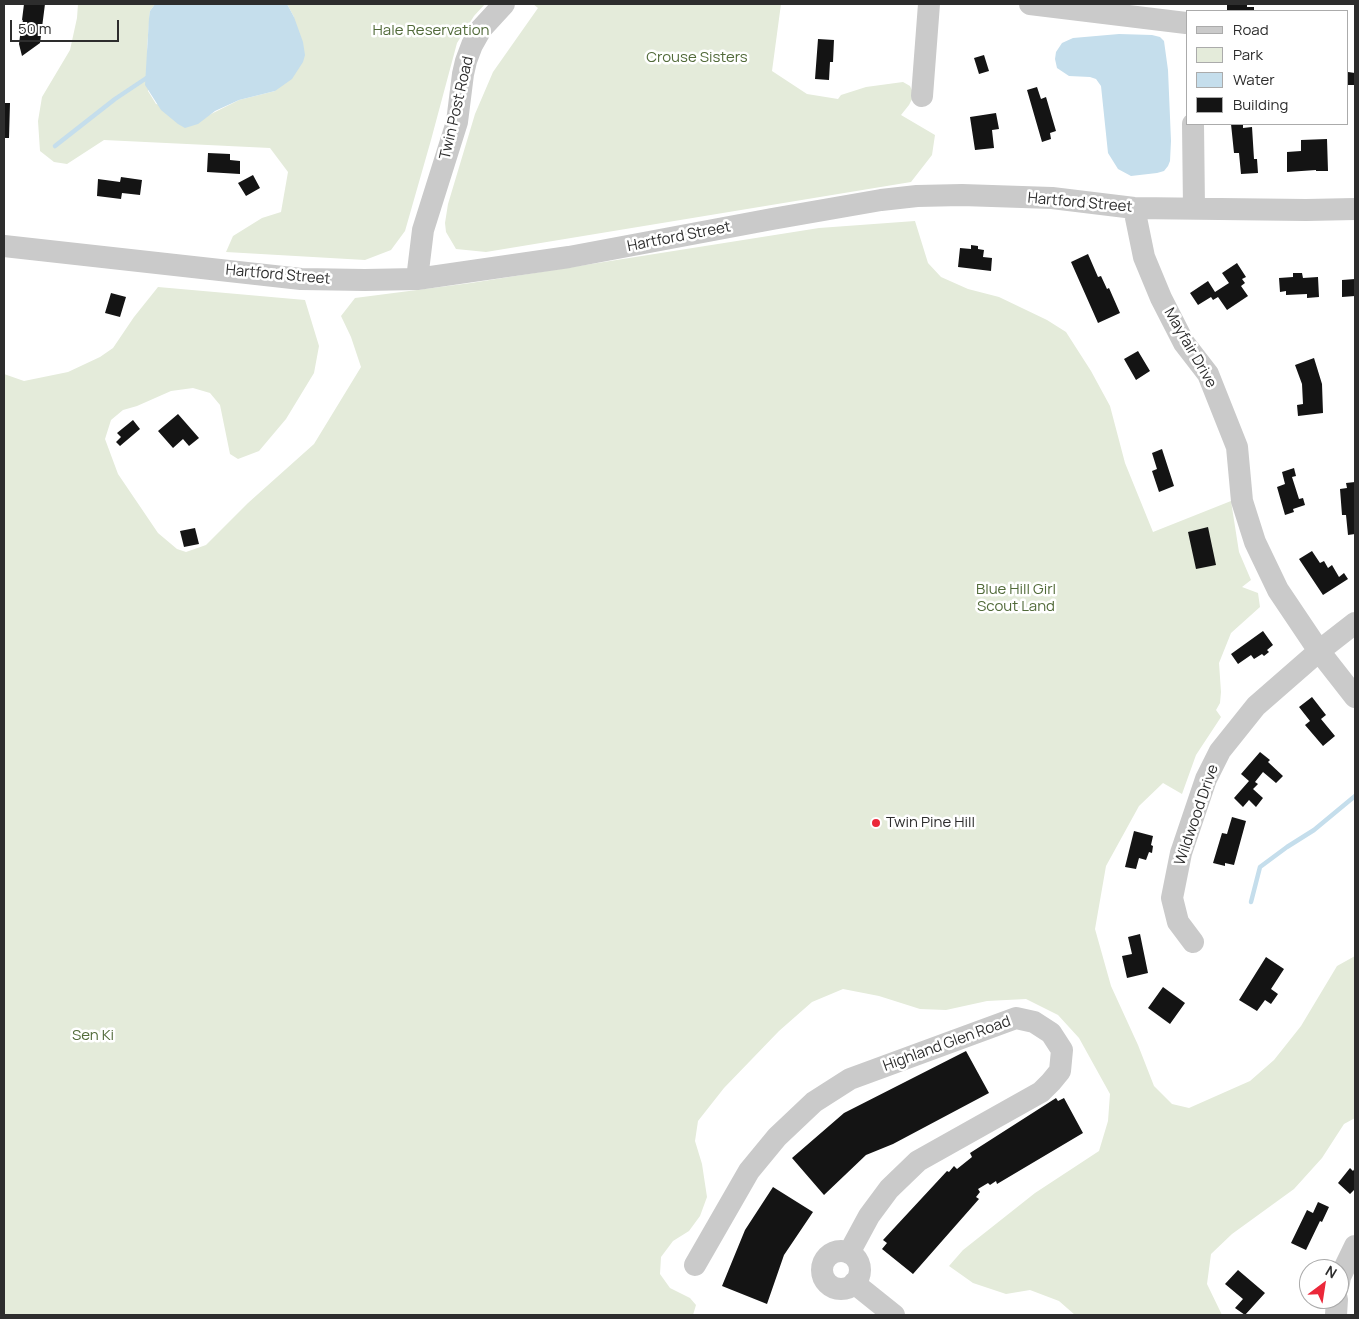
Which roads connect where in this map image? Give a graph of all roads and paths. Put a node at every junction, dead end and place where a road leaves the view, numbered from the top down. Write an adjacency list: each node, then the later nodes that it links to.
1 (504, 4): 11 (street, Twin Post Road)
2 (929, 4): 5 (street)
3 (1030, 4): 4 (street)
4 (1186, 22)
5 (922, 96)
6 (1193, 125): 8 (street)
7 (1134, 208): 8 (street, Hartford Street); 11 (street, Hartford Street); 13 (street, Mayfair Drive)
8 (1194, 208): 9 (street, Hartford Street)
9 (1355, 209)
10 (4, 246): 11 (street, Hartford Street)
11 (416, 279)
12 (1355, 623): 13 (street, Wildwood Drive)
13 (1319, 651): 14 (street, Mayfair Drive); 15 (street, Wildwood Drive)
14 (1355, 697)
15 (1193, 942)
16 (1355, 1246): 18 (street)
17 (849, 1253): 19 (street, Highland Glen Road); 20 (street); 20 (street)
18 (1349, 1259)
19 (695, 1265)
20 (854, 1283): 21 (street)
21 (894, 1315)

